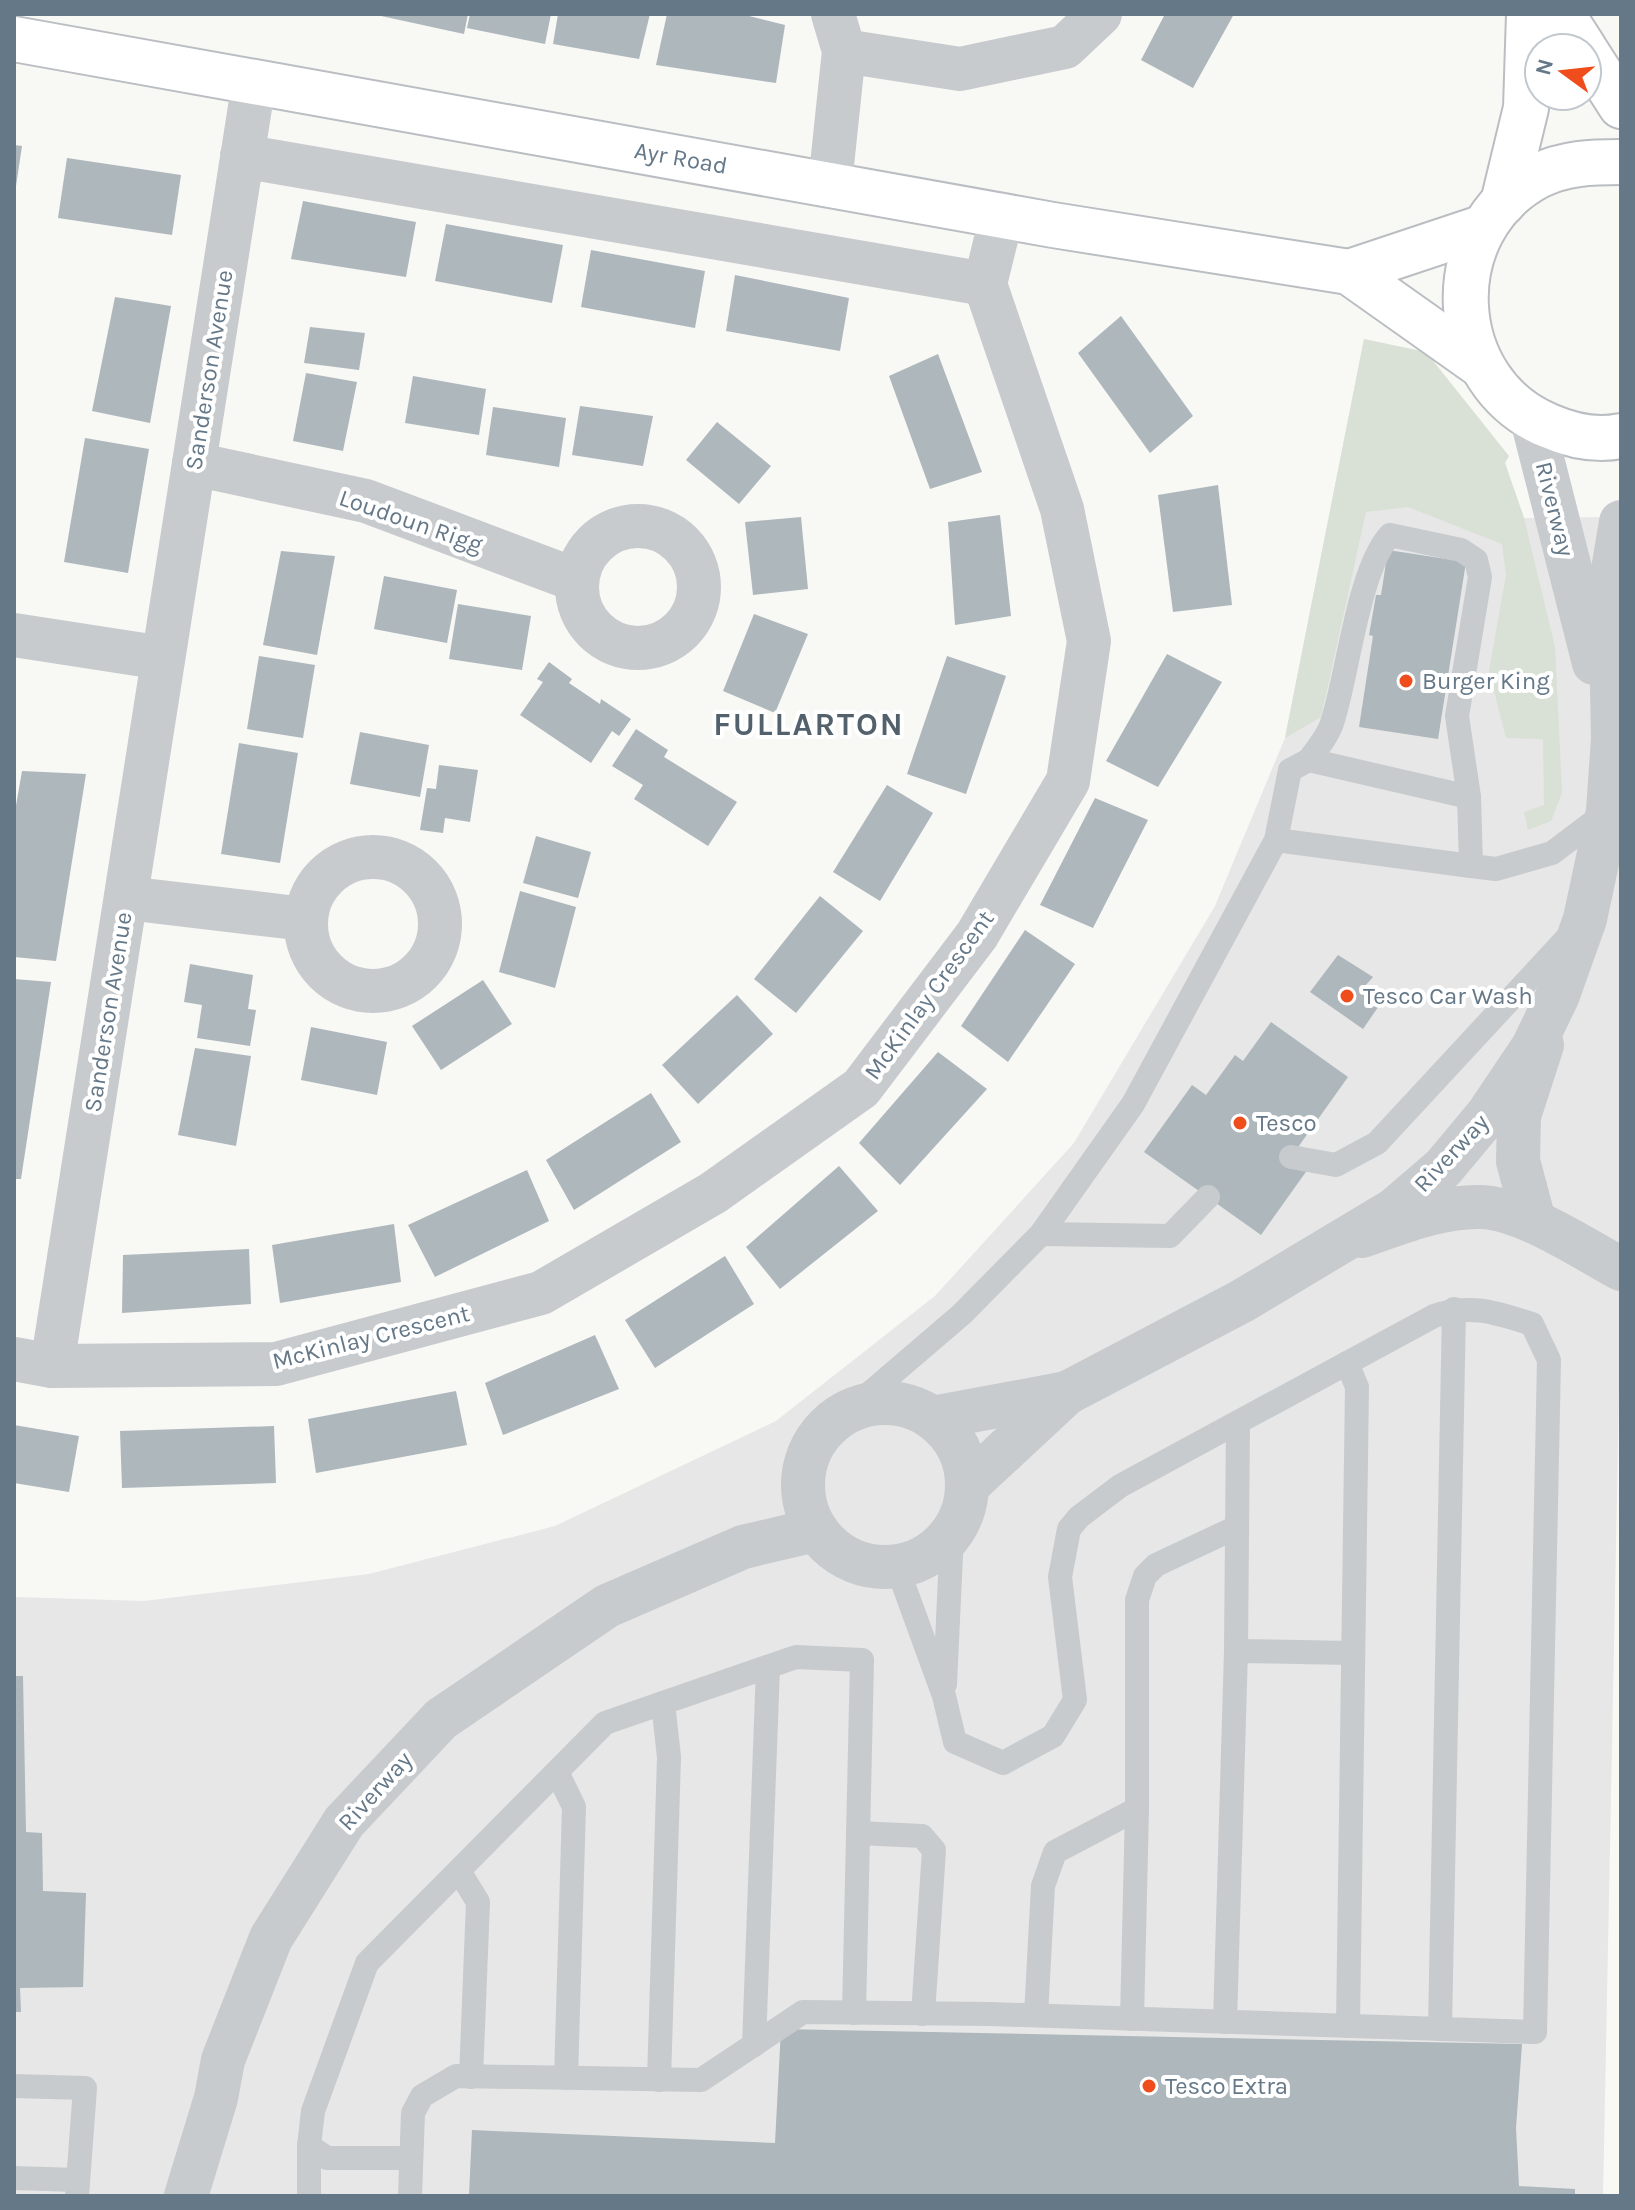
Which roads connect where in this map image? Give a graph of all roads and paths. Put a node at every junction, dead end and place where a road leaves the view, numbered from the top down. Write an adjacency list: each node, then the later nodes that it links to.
1 (1100, 14): 4 (street)
2 (1529, 14): 14 (main road)
3 (1562, 14): 5 (main road)
4 (838, 32): 12 (street)
5 (1574, 32)
6 (14, 39): 8 (main road, Ayr Road)
7 (1603, 78): 9 (main road)
8 (254, 82): 10 (street, Sanderson Avenue); 12 (main road, Ayr Road)
9 (1621, 106)
10 (242, 156): 16 (street); 20 (street, Sanderson Avenue)
11 (1621, 162): 14 (main road)
12 (830, 184): 13 (main road, Ayr Road)
13 (1002, 215): 15 (main road, Ayr Road); 16 (street)
14 (1494, 215): 15 (main road); 17 (main road)
15 (1349, 272): 17 (main road)
16 (985, 284): 42 (street, McKinlay Crescent)
17 (1479, 364): 18 (main road)
18 (1532, 419): 19 (main road); 25 (street, Riverway)
19 (1621, 436)
20 (194, 464): 22 (street, Loudoun Rigg); 24 (street, Sanderson Avenue)
21 (1621, 522): 25 (street, Riverway)
22 (576, 580)
23 (14, 635): 24 (street)
24 (163, 658): 31 (street, Sanderson Avenue)
25 (1613, 739): 28 (street, Riverway)
26 (1309, 760): 27 (lane); 27 (lane); 29 (lane)
27 (1469, 797): 30 (lane)
28 (1608, 811): 30 (lane); 33 (street, Riverway)
29 (1276, 840): 30 (lane); 38 (lane)
30 (1471, 866)
31 (126, 898): 32 (street); 42 (street, Sanderson Avenue)
32 (305, 919)
33 (1585, 919): 34 (street, Riverway); 35 (lane)
34 (1558, 995): 37 (street); 39 (street, Riverway)
35 (1291, 1157)
36 (1208, 1197): 38 (lane)
37 (1534, 1221): 39 (street); 40 (street)
38 (1041, 1234): 45 (lane)
39 (1337, 1244): 44 (street, Riverway)
40 (1621, 1269)
41 (1454, 1309): 43 (lane); 68 (lane); 68 (lane)
42 (33, 1363)
43 (1347, 1363): 47 (lane); 54 (lane)
44 (1067, 1393): 46 (street, Riverway); 48 (street, Riverway)
45 (850, 1410): 46 (street); 49 (street)
46 (933, 1418): 48 (street)
47 (1238, 1424): 50 (lane); 56 (lane)
48 (967, 1486): 51 (street)
49 (808, 1510): 52 (street); 78 (street, Riverway)
50 (1237, 1527): 53 (lane); 59 (lane)
51 (952, 1534): 52 (street); 56 (lane)
52 (897, 1567): 56 (lane)
53 (1236, 1651): 54 (lane); 66 (lane)
54 (1352, 1653): 67 (lane)
55 (768, 1667): 57 (lane); 60 (lane); 69 (lane)
56 (944, 1696)
57 (663, 1703): 58 (lane); 72 (lane)
58 (557, 1772): 61 (lane); 71 (lane)
59 (1137, 1809): 64 (lane); 65 (lane)
60 (858, 1833): 62 (lane); 63 (lane)
61 (459, 1871): 70 (lane); 74 (lane)
62 (854, 2013): 63 (lane); 69 (lane)
63 (923, 2014): 64 (lane)
64 (1036, 2015): 65 (lane)
65 (1132, 2019): 66 (lane)
66 (1225, 2022): 67 (lane)
67 (1348, 2026): 68 (lane)
68 (1440, 2029)
69 (754, 2045): 72 (lane)
70 (471, 2077): 71 (lane); 75 (lane)
71 (566, 2078): 72 (lane)
72 (659, 2080)
73 (14, 2086): 77 (lane)
74 (309, 2146): 75 (lane); 79 (lane)
75 (411, 2158): 80 (lane)
76 (14, 2178): 77 (lane)
77 (78, 2188)
78 (189, 2194)
79 (309, 2196)
80 (410, 2196)

